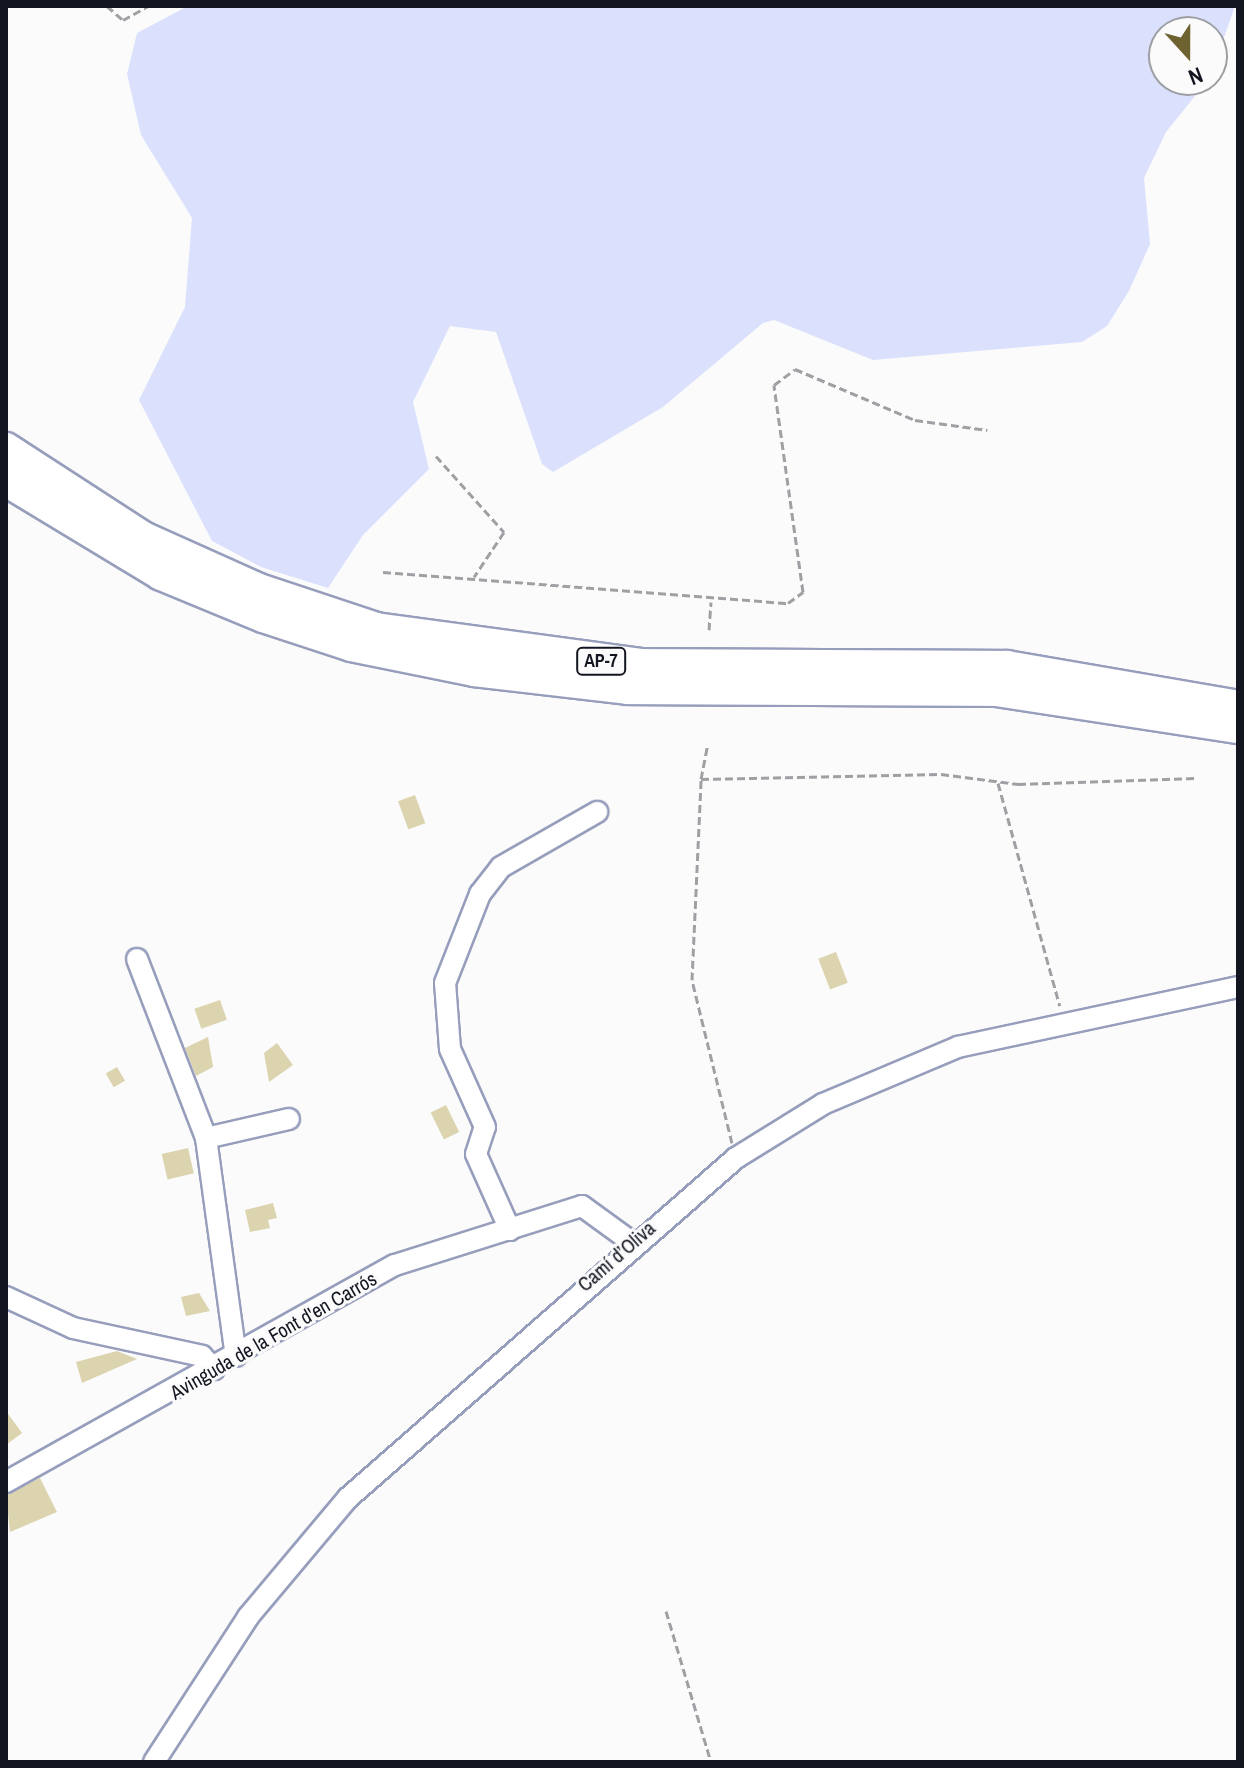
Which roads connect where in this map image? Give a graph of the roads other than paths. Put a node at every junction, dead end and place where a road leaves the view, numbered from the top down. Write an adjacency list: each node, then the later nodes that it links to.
1 (6, 448): 3 (highway, AP-7)
2 (6, 481): 4 (highway, AP-7)
3 (1238, 706)
4 (1238, 728)
5 (597, 812): 10 (street)
6 (137, 959): 9 (street)
7 (1238, 987): 11 (street, Camí d’Oliva)
8 (289, 1119): 9 (street)
9 (206, 1138): 13 (street)
10 (510, 1230): 11 (street, Avinguda de la Font d'en Carrós); 13 (street, Avinguda de la Font d'en Carrós)
11 (633, 1243): 16 (street, Camí d’Oliva)
12 (6, 1297): 14 (street)
13 (236, 1356): 14 (street, Avinguda de la Font d'en Carrós)
14 (214, 1369): 15 (street, Avinguda de la Font d'en Carrós)
15 (6, 1482)
16 (154, 1762)

